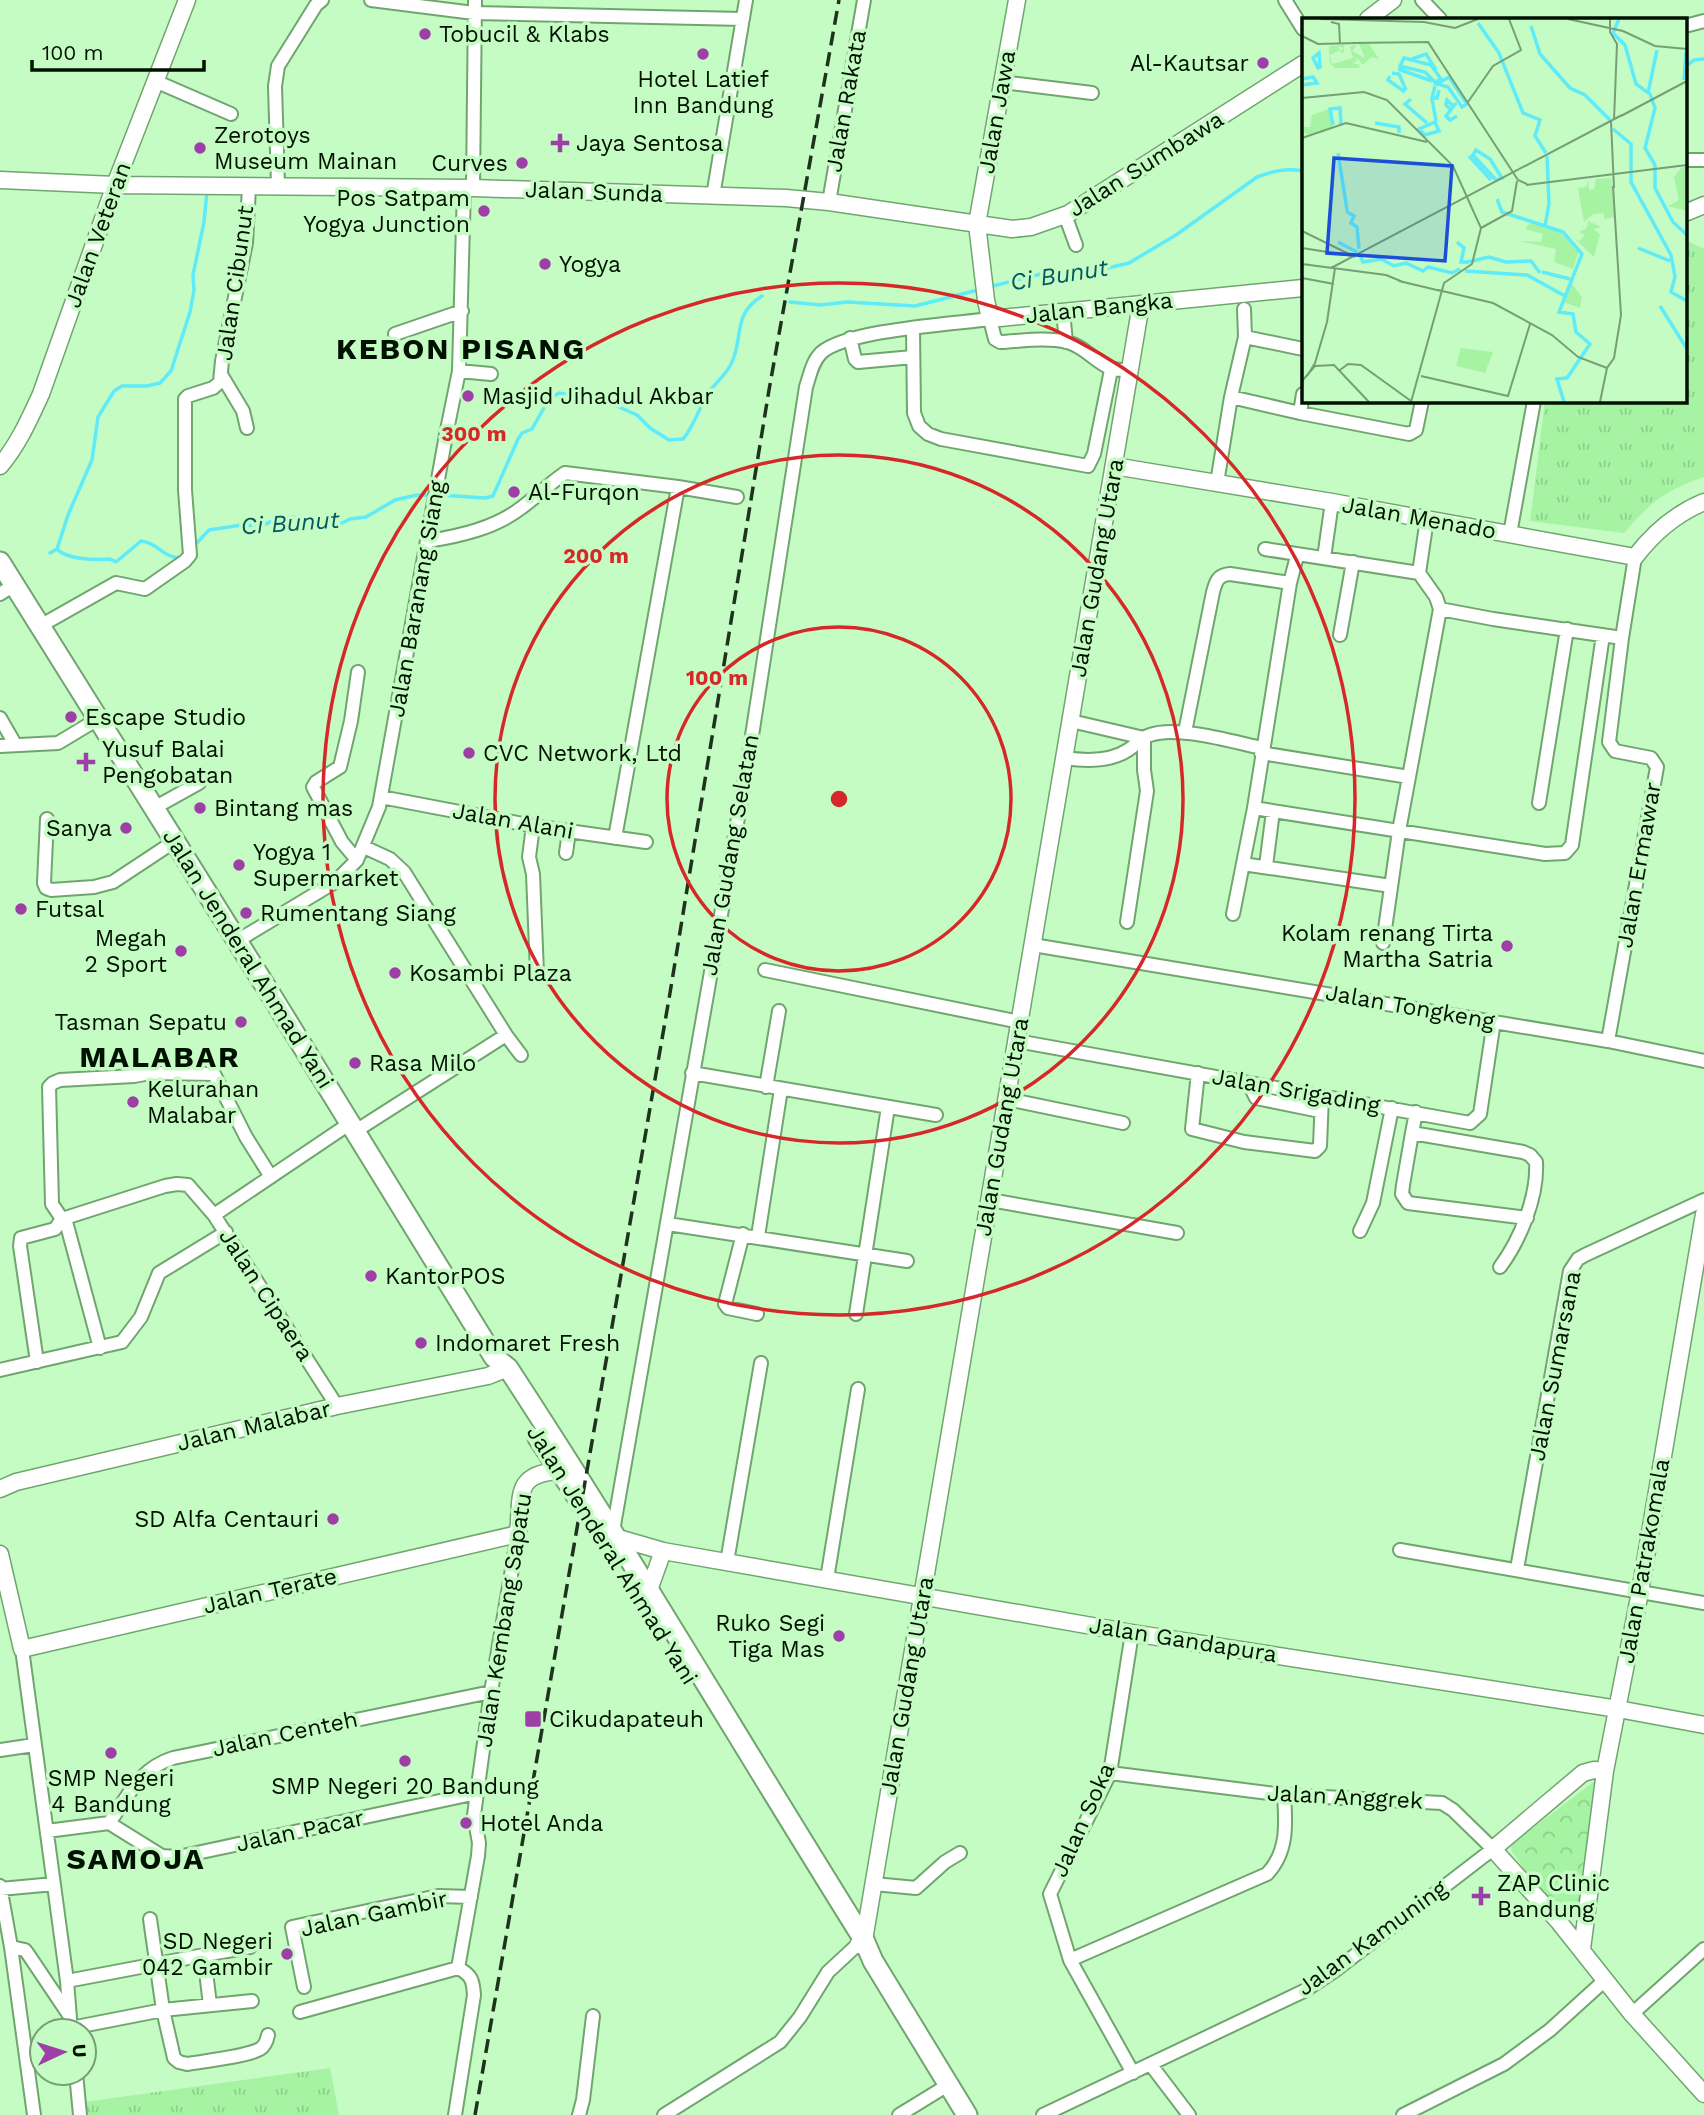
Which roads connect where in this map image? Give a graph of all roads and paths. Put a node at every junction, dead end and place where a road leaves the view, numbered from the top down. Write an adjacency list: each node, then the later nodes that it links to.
1 (187, 0): 18 (street, Jalan Veteran)
2 (322, 0): 26 (street)
3 (371, 0): 10 (street)
4 (746, 0): 13 (street)
5 (864, 0): 30 (street, Jalan Rakata)
6 (1017, 0): 19 (street, Jalan Jawa)
7 (1285, 0): 16 (street)
8 (1393, 0): 11 (street)
9 (1422, 0): 12 (street)
10 (474, 6): 13 (street); 28 (street, Jalan Baranang Siang)
11 (1369, 18)
12 (1439, 18)
13 (743, 19): 29 (street)
14 (1704, 21): 15 (street)
15 (1686, 26)
16 (1302, 27)
17 (1302, 65): 33 (street, Jalan Sumbawa)
18 (155, 81): 21 (street); 25 (street, Jalan Veteran)
19 (1002, 82): 20 (street); 34 (street, Jalan Jawa)
20 (1092, 93)
21 (231, 114)
22 (1686, 160): 23 (street)
23 (1704, 160)
24 (0, 180): 25 (street, Jalan Sunda)
25 (115, 185): 27 (street, Jalan Sunda); 60 (street, Jalan Veteran)
26 (278, 186): 27 (street, Jalan Sunda); 28 (street, Jalan Sunda)
27 (249, 187): 53 (street, Jalan Cibunut)
28 (468, 188): 29 (street, Jalan Sunda); 39 (street, Jalan Baranang Siang)
29 (713, 196): 30 (street, Jalan Sunda)
30 (829, 202): 34 (street, Jalan Sunda)
31 (1704, 205): 32 (street)
32 (1686, 213)
33 (1065, 215): 34 (street, Jalan Sumbawa); 35 (street)
34 (977, 224): 41 (street)
35 (1076, 245)
36 (1302, 288): 37 (street, Jalan Bangka)
37 (1141, 304): 40 (street, Jalan Bangka); 49 (street, Jalan Gudang Utara)
38 (1244, 309): 45 (street)
39 (462, 311): 43 (street); 50 (street, Jalan Baranang Siang)
40 (1063, 311): 41 (street, Jalan Bangka); 46 (street)
41 (990, 319): 42 (street, Jalan Gudang Selatan); 46 (street)
42 (913, 329): 44 (street, Jalan Gudang Selatan); 48 (street)
43 (395, 334)
44 (850, 338): 48 (street); 130 (street, Jalan Gudang Selatan)
45 (1245, 338): 47 (street); 54 (street)
46 (1066, 342): 51 (street)
47 (1302, 349)
48 (913, 357): 51 (street)
49 (1130, 369): 51 (street); 61 (street, Jalan Gudang Utara)
50 (459, 370): 52 (street); 69 (street, Jalan Baranang Siang)
51 (1111, 370)
52 (491, 374)
53 (222, 376): 59 (street); 80 (street, Jalan Cibunut)
54 (1231, 397): 58 (street); 62 (street)
55 (1302, 400): 58 (street)
56 (1422, 402): 58 (street)
57 (1534, 402): 68 (street)
58 (1300, 413)
59 (247, 428)
60 (0, 466)
61 (1114, 466): 62 (street, Jalan Menado); 88 (street, Jalan Gudang Utara)
62 (1217, 483): 65 (street, Jalan Menado)
63 (678, 487): 64 (street); 69 (street); 106 (street)
64 (737, 497)
65 (1332, 502): 67 (street, Jalan Menado); 73 (street)
66 (1704, 502): 72 (street)
67 (1427, 519): 68 (street, Jalan Menado); 76 (street)
68 (1510, 534): 72 (street, Jalan Menado)
69 (428, 541): 97 (street, Jalan Baranang Siang)
70 (1265, 549): 71 (street)
71 (1297, 556): 73 (street); 77 (street)
72 (1635, 556): 84 (street, Jalan Ermawar)
73 (1324, 558): 75 (street)
74 (0, 562): 78 (main road, Jalan Jenderal Ahmad Yani)
75 (1353, 562): 76 (street); 82 (street)
76 (1419, 573): 79 (street)
77 (1290, 583): 89 (street); 93 (street)
78 (7, 589): 80 (main road, Jalan Jenderal Ahmad Yani)
79 (1440, 609): 81 (street); 95 (street)
80 (40, 626): 87 (main road, Jalan Jenderal Ahmad Yani)
81 (1567, 629): 83 (street); 98 (street)
82 (1340, 635)
83 (1603, 635): 84 (street); 105 (street)
84 (1622, 638): 127 (street, Jalan Ermawar)
85 (358, 672): 111 (street)
86 (0, 718): 91 (street)
87 (98, 719): 91 (street); 99 (main road, Jalan Jenderal Ahmad Yani)
88 (1071, 721): 90 (street); 94 (street, Jalan Gudang Utara)
89 (1185, 732): 90 (street); 93 (street)
90 (1144, 738): 94 (street); 116 (street)
91 (15, 744): 92 (street)
92 (0, 746)
93 (1262, 750): 95 (street); 100 (street)
94 (1065, 758): 119 (street, Jalan Gudang Utara)
95 (1409, 777): 105 (street)
96 (199, 783): 99 (street)
97 (381, 797): 103 (street, Jalan Alani); 109 (street, Jalan Baranang Siang)
98 (1539, 803)
99 (154, 808): 107 (main road, Jalan Jenderal Ahmad Yani)
100 (1254, 808): 101 (street); 112 (street)
101 (1273, 811): 105 (street); 113 (street)
102 (47, 819): 107 (street)
103 (533, 826): 104 (street, Jalan Alani); 121 (street)
104 (569, 831): 106 (street, Jalan Alani); 110 (street)
105 (1399, 831): 114 (street)
106 (615, 838): 108 (street, Jalan Alani)
107 (175, 841): 117 (main road, Jalan Jenderal Ahmad Yani)
108 (646, 842)
109 (364, 847): 111 (street, Jalan Baranang Siang); 125 (street)
110 (566, 853)
111 (357, 860): 117 (street, Jalan Baranang Siang)
112 (1243, 864): 113 (street); 115 (street)
113 (1266, 866): 114 (street)
114 (1391, 886): 118 (street)
115 (1234, 914)
116 (1127, 922)
117 (237, 941): 143 (main road, Jalan Jenderal Ahmad Yani)
118 (1383, 943)
119 (1033, 944): 123 (street, Jalan Tongkeng); 124 (street, Jalan Gudang Utara)
120 (765, 970): 124 (street)
121 (537, 974)
122 (779, 1011): 133 (street)
123 (1494, 1021): 127 (street, Jalan Tongkeng); 140 (street, Jalan Srigading)
124 (1020, 1022): 126 (street, Jalan Gudang Utara)
125 (506, 1035): 128 (street); 143 (street, Jalan Cipaera)
126 (1017, 1041): 131 (street, Jalan Srigading); 136 (street, Jalan Gudang Utara)
127 (1608, 1041): 129 (street, Jalan Tongkeng)
128 (522, 1055)
129 (1704, 1061)
130 (692, 1073): 133 (street); 152 (street, Jalan Gudang Selatan)
131 (1198, 1073): 132 (street, Jalan Srigading); 139 (street)
132 (1253, 1084): 135 (street, Jalan Srigading); 139 (street)
133 (766, 1087): 134 (street)
134 (781, 1089): 137 (street); 158 (street)
135 (1322, 1096): 138 (street, Jalan Srigading); 139 (street)
136 (1007, 1099): 142 (street); 146 (street, Jalan Gudang Utara)
137 (888, 1107): 141 (street); 159 (street)
138 (1392, 1108): 140 (street, Jalan Srigading); 153 (street)
139 (1320, 1111)
140 (1416, 1112): 144 (street)
141 (936, 1115)
142 (1123, 1123)
143 (351, 1128): 145 (street, Jalan Cipaera); 167 (main road, Jalan Jenderal Ahmad Yani)
144 (1412, 1133): 151 (street); 151 (street)
145 (271, 1177): 149 (street, Jalan Cipaera); 150 (street)
146 (990, 1200): 155 (street); 183 (street, Jalan Gudang Utara)
147 (1704, 1200): 179 (street, Jalan Sumarsana)
148 (1704, 1214): 157 (street, Jalan Patrakomala)
149 (214, 1215): 150 (street); 154 (street, Jalan Cipaera)
150 (64, 1218): 164 (street); 165 (street)
151 (1527, 1218): 161 (street)
152 (668, 1224): 156 (street); 174 (street, Jalan Gudang Selatan)
153 (1360, 1231)
154 (226, 1232): 164 (street); 170 (street, Jalan Cipaera)
155 (1177, 1233)
156 (743, 1234): 158 (street); 162 (street)
157 (1702, 1234): 182 (street, Jalan Patrakomala)
158 (758, 1236): 159 (street)
159 (865, 1254): 160 (street); 163 (street)
160 (907, 1261)
161 (1500, 1268)
162 (757, 1314)
163 (856, 1314)
164 (100, 1348): 165 (street)
165 (37, 1362): 168 (street)
166 (761, 1363): 178 (street)
167 (500, 1366): 170 (street, Jalan Malabar); 171 (main road, Jalan Jenderal Ahmad Yani); 174 (main road, Jalan Jenderal Ahmad Yani)
168 (0, 1370)
169 (858, 1389): 180 (street)
170 (337, 1406): 172 (street, Jalan Malabar)
171 (558, 1471): 173 (street, Jalan Kembang Sapatu); 196 (main road, Jalan Jenderal Ahmad Yani)
172 (0, 1489)
173 (517, 1534): 186 (street, Jalan Terate); 187 (street, Jalan Kembang Sapatu)
174 (616, 1534): 176 (street, Jalan Gandapura); 181 (main road, Jalan Jenderal Ahmad Yani)
175 (1400, 1550): 179 (street)
176 (663, 1551): 178 (street, Jalan Gandapura); 181 (street)
177 (0, 1554): 186 (street)
178 (727, 1562): 180 (street, Jalan Gandapura)
179 (1517, 1569): 182 (street)
180 (828, 1579): 183 (street, Jalan Gandapura)
181 (649, 1590): 196 (main road, Jalan Jenderal Ahmad Yani)
182 (1640, 1592): 184 (street); 188 (street, Jalan Patrakomala)
183 (923, 1595): 185 (street, Jalan Gandapura); 202 (street, Jalan Gudang Utara)
184 (1704, 1603)
185 (1132, 1633): 188 (street, Jalan Gandapura); 193 (street, Jalan Soka)
186 (22, 1649): 190 (street)
187 (491, 1692): 194 (street, Jalan Kembang Sapatu); 197 (street, Jalan Centeh)
188 (1618, 1709): 189 (street, Jalan Gandapura); 192 (street, Jalan Patrakomala)
189 (1704, 1726)
190 (34, 1745): 191 (street); 198 (street)
191 (0, 1751)
192 (1605, 1771): 199 (street, Jalan Kamuning); 205 (street, Jalan Patrakomala)
193 (1110, 1773): 195 (street, Jalan Anggrek); 214 (street, Jalan Soka)
194 (477, 1793): 197 (street, Jalan Pacar); 204 (street, Jalan Kembang Sapatu)
195 (1284, 1795): 199 (street, Jalan Anggrek); 214 (street)
196 (774, 1805): 208 (main road, Jalan Jenderal Ahmad Yani)
197 (108, 1823): 198 (street)
198 (47, 1832): 201 (street)
199 (1493, 1849): 207 (street, Jalan Anggrek); 230 (street, Jalan Kamuning)
200 (960, 1853): 202 (street)
201 (54, 1884): 203 (street); 217 (street)
202 (874, 1884): 208 (street, Jalan Gudang Utara)
203 (0, 1888): 209 (street)
204 (471, 1897): 216 (street, Jalan Kembang Sapatu); 219 (street, Jalan Gambir)
205 (1586, 1910): 207 (street); 211 (street, Jalan Patrakomala)
206 (150, 1919): 215 (street)
207 (1559, 1922): 211 (street, Jalan Anggrek)
208 (860, 1943): 232 (main road, Jalan Jenderal Ahmad Yani); 239 (street)
209 (12, 1947): 226 (street); 235 (street)
210 (250, 1947): 213 (street)
211 (1582, 1949): 218 (street, Jalan Anggrek)
212 (1704, 1949): 224 (street)
213 (204, 1955): 215 (street); 221 (street)
214 (1070, 1960): 231 (street, Jalan Soka)
215 (156, 1963): 217 (street); 222 (street)
216 (458, 1968): 223 (street); 237 (street)
217 (67, 1981): 227 (street)
218 (1604, 1981): 224 (street, Jalan Anggrek); 244 (street)
219 (304, 1987)
220 (252, 2001): 221 (street)
221 (210, 2005): 222 (street)
222 (163, 2010): 228 (street); 229 (street)
223 (300, 2012)
224 (1632, 2014): 234 (street, Jalan Anggrek)
225 (593, 2016): 238 (street)
226 (65, 2017)
227 (69, 2017)
228 (98, 2020)
229 (268, 2035)
230 (1152, 2065): 231 (street, Jalan Kamuning); 243 (street)
231 (1133, 2073): 242 (street, Jalan Kamuning)
232 (948, 2085): 240 (street); 241 (main road, Jalan Jenderal Ahmad Yani)
233 (77, 2087): 236 (street)
234 (1704, 2094)
235 (34, 2115)
236 (80, 2115)
237 (456, 2115)
238 (579, 2115)
239 (664, 2115)
240 (899, 2115)
241 (967, 2115)
242 (1043, 2115)
243 (1189, 2115)
244 (1404, 2115)

